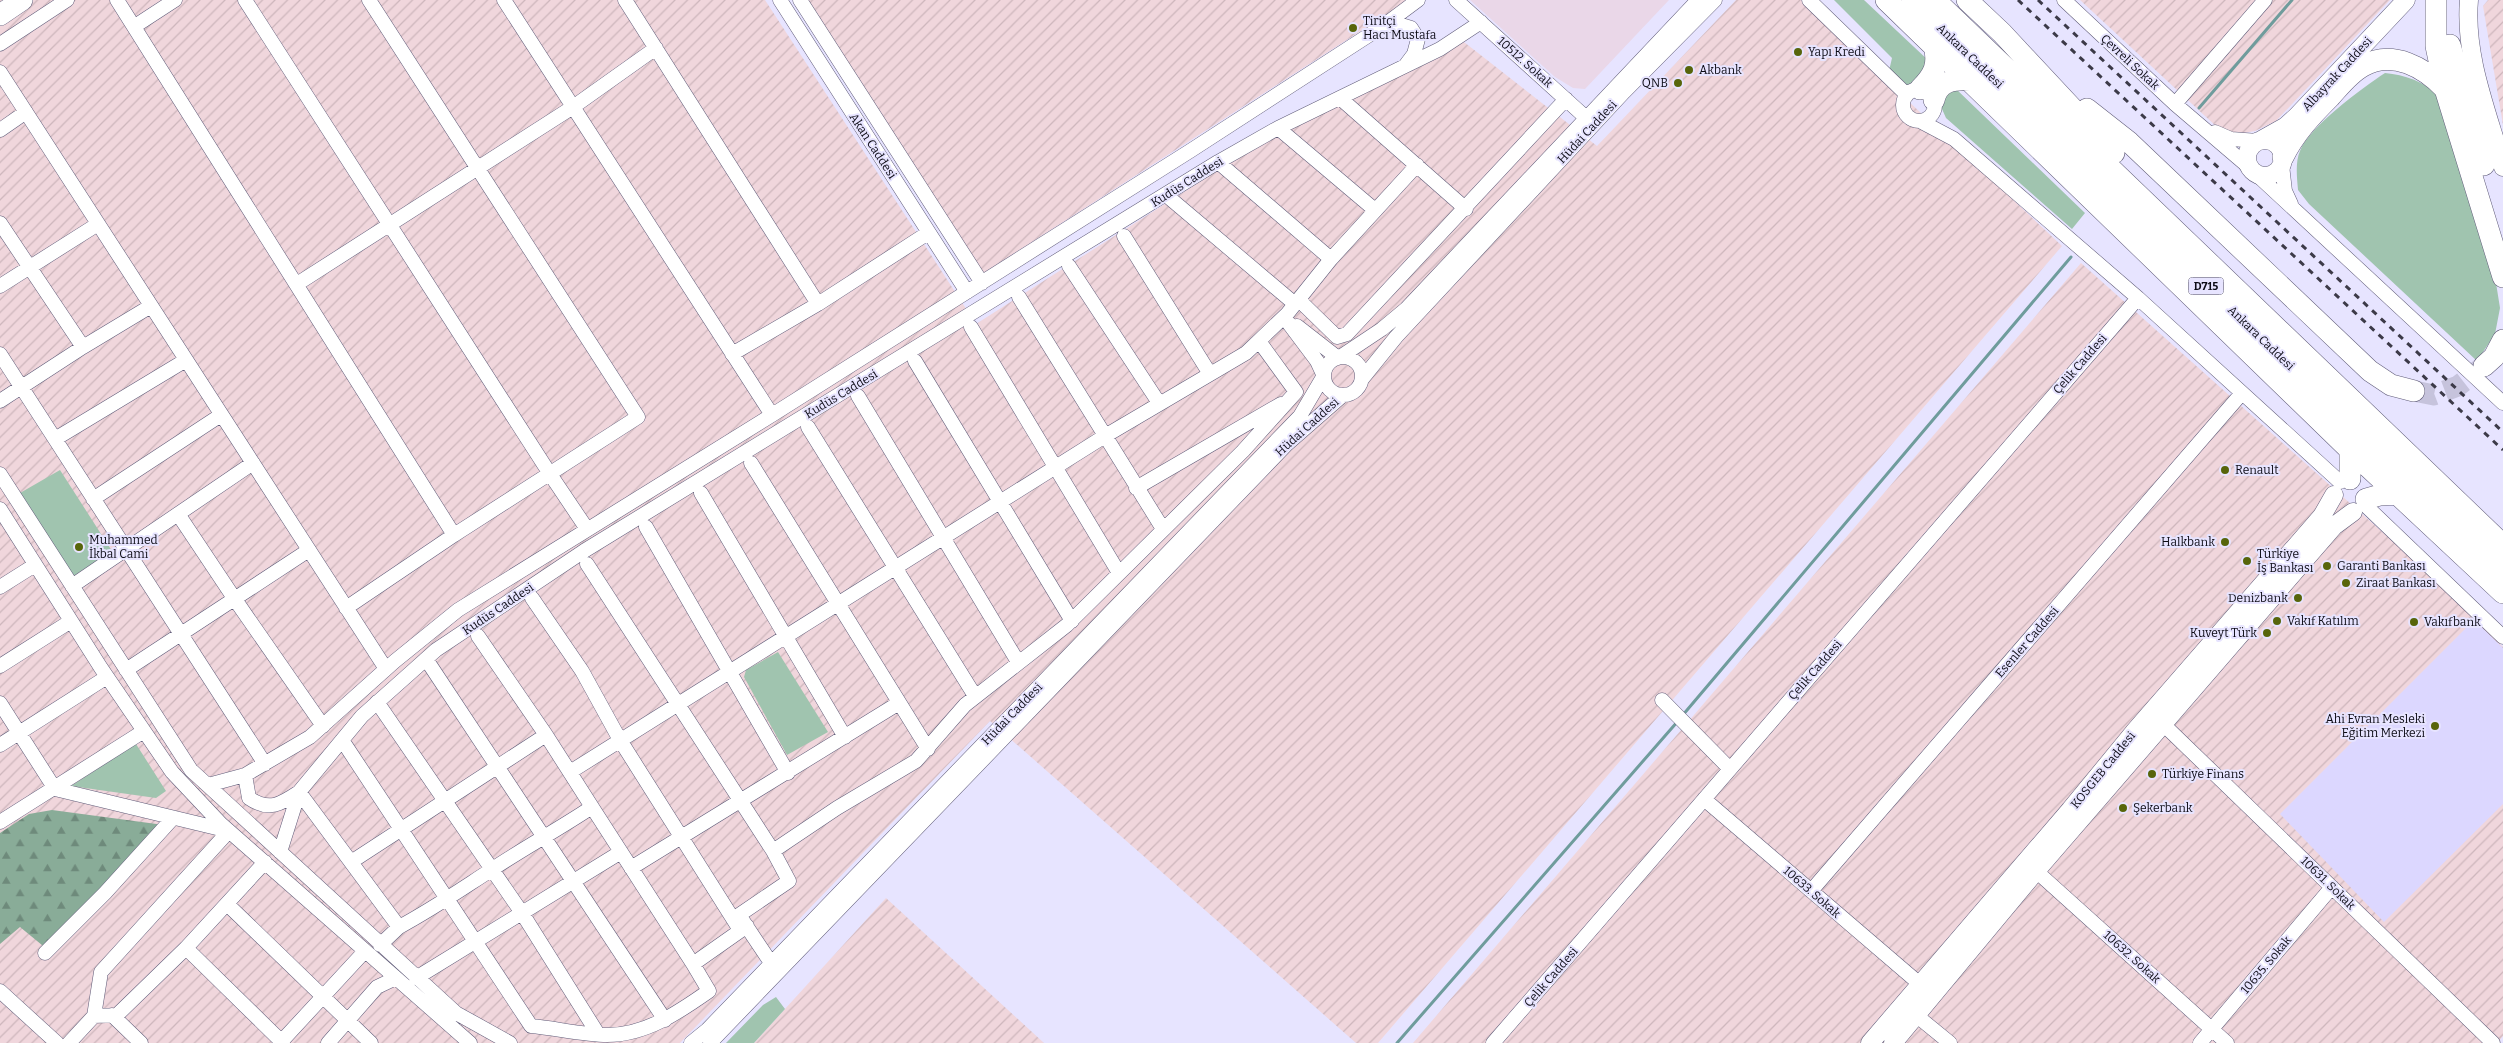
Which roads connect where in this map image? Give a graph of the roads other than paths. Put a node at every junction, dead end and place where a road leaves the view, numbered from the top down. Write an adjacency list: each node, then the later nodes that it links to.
1 (22, 0): 26 (highway)
2 (67, 0): 30 (street)
3 (117, 0): 28 (street)
4 (175, 0): 28 (street)
5 (244, 0): 64 (street)
6 (369, 0): 56 (street)
7 (504, 0): 42 (street)
8 (625, 0): 32 (street)
9 (780, 0): 66 (street, Akan Caddesi)
10 (800, 0): 73 (street, Akan Caddesi)
11 (1418, 0): 29 (street, Kudüs Caddesi)
12 (1456, 0): 27 (street, 10512. Sokak)
13 (1698, 0): 44 (street, Hüdai Caddesi)
14 (1715, 0): 44 (street, Hüdai Caddesi)
15 (1809, 0): 39 (street)
16 (1886, 0): 31 (highway)
17 (1912, 0): 68 (highway, Ankara Caddesi / D715)
18 (1935, 0): 131 (highway, Ankara Caddesi / D715)
19 (1967, 0): 34 (highway)
20 (2064, 0): 41 (street, Çevreli Sokak)
21 (2265, 0): 41 (street)
22 (2406, 0): 50 (main road, Albayrak Caddesi)
23 (2436, 0): 37 (highway)
24 (2451, 0): 65 (highway)
25 (2469, 0): 55 (main road)
26 (0, 16)
27 (1481, 22): 33 (street, Kudüs Caddesi); 40 (street, 10512. Sokak)
28 (135, 26): 74 (street)
29 (1383, 26): 33 (street); 73 (street, Kudüs Caddesi)
30 (0, 44)
31 (1934, 46): 36 (highway); 39 (highway)
32 (656, 48): 42 (street); 80 (street)
33 (1404, 66): 38 (street, Kudüs Caddesi)
34 (2036, 69): 97 (highway); 128 (highway)
35 (0, 72): 43 (street)
36 (1970, 80): 39 (highway); 53 (highway)
37 (2445, 89): 51 (highway); 72 (highway)
38 (1340, 98): 47 (street, Kudüs Caddesi); 54 (street)
39 (1924, 98): 45 (street); 45 (street); 49 (street)
40 (1566, 99): 44 (street, 10512. Sokak); 59 (street)
41 (2175, 104): 46 (street, Çevreli Sokak)
42 (573, 107): 56 (street); 88 (street)
43 (26, 112): 48 (street); 63 (street)
44 (1590, 121): 89 (street, Hüdai Caddesi); 95 (street, Hüdai Caddesi)
45 (1920, 121): 49 (street)
46 (2197, 123): 50 (street); 57 (street, Çevreli Sokak)
47 (1278, 128): 52 (street, Kudüs Caddesi); 60 (street)
48 (0, 130)
49 (1954, 138): 78 (street)
50 (2260, 140): 51 (main road); 57 (main road)
51 (2282, 161): 57 (main road); 61 (street)
52 (1218, 162): 58 (street, Kudüs Caddesi); 69 (street)
53 (2056, 162): 68 (highway); 110 (highway)
54 (1417, 165): 59 (street); 60 (street)
55 (2503, 167)
56 (477, 168): 64 (street); 115 (street)
57 (2252, 170): 61 (street, Çevreli Sokak)
58 (1166, 195): 79 (street); 152 (street, Kudüs Caddesi)
59 (1466, 209): 79 (street)
60 (1375, 210): 69 (street)
61 (2295, 211): 103 (street, Çevreli Sokak)
62 (0, 223): 71 (street)
63 (98, 224): 71 (street); 81 (street)
64 (389, 224): 74 (street); 115 (street)
65 (2503, 230)
66 (928, 232): 76 (street, Akan Caddesi); 80 (street)
67 (1124, 236): 93 (street)
68 (2168, 249): 137 (highway, Ankara Caddesi / D715)
69 (1331, 259): 79 (street)
70 (1069, 266): 104 (street)
71 (30, 267): 75 (street); 86 (street)
72 (2503, 277)
73 (982, 283): 76 (street, Kudüs Caddesi)
74 (297, 284): 129 (street)
75 (0, 286)
76 (967, 292): 106 (street, Kudüs Caddesi)
77 (1019, 297): 108 (street)
78 (2138, 298): 98 (street); 177 (street, Çelik Caddesi)
79 (1297, 302): 82 (street)
80 (818, 304): 88 (street)
81 (151, 306): 86 (street); 90 (street)
82 (1284, 317): 85 (street); 89 (street); 94 (street)
83 (971, 327): 113 (street)
84 (2503, 340): 92 (highway)
85 (1259, 341): 93 (street); 101 (street)
86 (83, 347): 96 (street)
87 (0, 354): 96 (street)
88 (732, 354): 106 (street)
89 (1339, 358): 94 (street); 95 (street)
90 (186, 360): 105 (street); 109 (street)
91 (914, 362): 121 (street)
92 (2484, 366)
93 (1210, 374): 104 (street)
94 (1324, 376): 99 (street); 215 (street, Hüdai Caddesi)
95 (1362, 379): 99 (street)
96 (21, 387): 102 (street); 109 (street)
97 (2414, 391)
98 (2242, 393): 116 (street); 204 (street, Esenler Caddesi)
99 (1343, 395): 238 (street, Hüdai Caddesi)
100 (858, 396): 130 (street)
101 (1292, 398): 117 (street); 126 (street)
102 (0, 401)
103 (2503, 403)
104 (1159, 404): 108 (street)
105 (222, 415): 111 (street); 120 (street)
106 (772, 415): 127 (street, Kudüs Caddesi)
107 (808, 427): 136 (street)
108 (1105, 436): 113 (street); 117 (street)
109 (55, 439): 120 (street)
110 (2350, 450): 116 (highway); 119 (highway)
111 (253, 463): 124 (street); 133 (street)
112 (751, 463): 144 (street)
113 (1055, 467): 121 (street); 138 (street)
114 (0, 474): 139 (street)
115 (550, 474): 127 (street); 129 (street)
116 (2341, 486): 122 (main road); 122 (main road); 219 (main road, KOSGEB Caddesi)
117 (1136, 488): 126 (street)
118 (701, 493): 150 (street)
119 (2398, 494): 122 (highway); 141 (highway)
120 (93, 498): 132 (street)
121 (1000, 502): 130 (street); 147 (street)
122 (2361, 505): 151 (street); 165 (main road, KOSGEB Caddesi)
123 (0, 509): 135 (street)
124 (178, 514): 132 (street); 142 (street)
125 (646, 528): 157 (street)
126 (1163, 528): 138 (street)
127 (587, 529): 155 (street, Kudüs Caddesi)
128 (2503, 530)
129 (454, 535): 145 (street)
130 (943, 538): 136 (street); 153 (street)
131 (2503, 544)
132 (126, 549): 139 (street); 148 (street)
133 (309, 550): 142 (street); 145 (street)
134 (587, 564): 162 (street)
135 (35, 565): 140 (street); 146 (street)
136 (895, 568): 144 (street); 159 (street)
137 (2503, 570)
138 (1119, 573): 147 (street)
139 (72, 586): 156 (street)
140 (0, 587)
141 (2503, 593)
142 (234, 598): 148 (street); 166 (street)
143 (532, 598): 172 (street)
144 (838, 604): 150 (street); 163 (street)
145 (346, 608): 155 (street)
146 (71, 621): 154 (street); 158 (street)
147 (1072, 621): 153 (street)
148 (180, 633): 156 (street); 175 (street)
149 (478, 636): 169 (street)
150 (787, 636): 157 (street); 170 (street)
151 (2503, 637)
152 (426, 659): 161 (street, Kudüs Caddesi); 176 (street)
153 (1018, 662): 159 (street)
154 (0, 666)
155 (386, 669): 166 (street, Kudüs Caddesi)
156 (126, 670): 181 (street)
157 (730, 671): 162 (street); 179 (street)
158 (107, 677): 167 (street); 168 (street)
159 (975, 696): 174 (street)
160 (1662, 700): 177 (street)
161 (377, 702): 171 (street, Kudüs Caddesi); 185 (street)
162 (679, 703): 172 (street); 186 (street)
163 (899, 703): 170 (street); 174 (street)
164 (0, 704): 168 (street)
165 (2163, 724): 201 (main road, KOSGEB Caddesi); 203 (street, 10631. Sokak)
166 (323, 726): 175 (street, Kudüs Caddesi)
167 (144, 731): 182 (street); 190 (street)
168 (19, 733): 173 (street); 182 (street)
169 (546, 735): 176 (street); 178 (street)
170 (845, 737): 179 (street)
171 (342, 740): 183 (street, Kudüs Caddesi); 191 (street)
172 (620, 740): 178 (street); 193 (street)
173 (0, 745)
174 (928, 749): 194 (street)
175 (265, 764): 180 (street, Kudüs Caddesi)
176 (498, 767): 185 (street); 192 (street)
177 (1730, 769): 184 (street, Çelik Caddesi)
178 (570, 772): 187 (street)
179 (788, 773): 186 (street)
180 (245, 775): 181 (street, Kudüs Caddesi); 183 (street)
181 (208, 785): 195 (street)
182 (55, 790): 188 (street); 189 (street)
183 (299, 792): 195 (street, Kudüs Caddesi); 198 (street)
184 (1704, 799): 204 (street, 10633. Sokak); 239 (street, Çelik Caddesi)
185 (445, 801): 191 (street); 200 (street)
186 (741, 802): 193 (street); 194 (street)
187 (592, 807): 192 (street); 196 (street)
188 (172, 818): 190 (street); 214 (street)
189 (0, 822)
190 (229, 830): 197 (street); 223 (street)
191 (401, 830): 198 (street); 205 (street)
192 (546, 838): 200 (street); 202 (street)
193 (681, 838): 199 (street); 209 (street)
194 (772, 850): 209 (street)
195 (280, 852): 211 (street)
196 (621, 852): 199 (street); 202 (street)
197 (265, 862): 206 (street); 213 (street)
198 (351, 862): 208 (street)
199 (631, 868): 216 (street)
200 (492, 870): 205 (street); 207 (street)
201 (2036, 871): 224 (main road, KOSGEB Caddesi); 227 (street, 10632. Sokak)
202 (574, 881): 207 (street); 226 (street)
203 (2332, 887): 227 (street, 10635. Sokak); 245 (street, 10631. Sokak)
204 (1811, 891): 219 (street, 10633. Sokak)
205 (447, 901): 208 (street); 210 (street)
206 (228, 905): 212 (street); 221 (street)
207 (522, 913): 210 (street); 228 (street)
208 (399, 928): 211 (street)
209 (743, 929): 215 (street); 216 (street)
210 (474, 942): 218 (street); 228 (street)
211 (380, 945): 218 (street)
212 (186, 948): 222 (street); 232 (street)
213 (365, 951): 217 (street); 221 (street)
214 (45, 954)
215 (771, 963): 237 (street, Hüdai Caddesi)
216 (693, 964): 226 (street)
217 (396, 978): 225 (street); 235 (street)
218 (416, 978): 236 (street)
219 (1921, 985): 240 (main road, KOSGEB Caddesi)
220 (0, 991): 229 (street)
221 (325, 997): 225 (street); 232 (street)
222 (112, 1015): 223 (street); 231 (street)
223 (94, 1016): 230 (street)
224 (1917, 1016): 241 (main road, KOSGEB Caddesi); 242 (street)
225 (348, 1020): 233 (street); 234 (street)
226 (665, 1020): 228 (street)
227 (2212, 1028): 243 (street, 10635. Sokak); 244 (street, 10632. Sokak)
228 (598, 1034)
229 (48, 1040)
230 (69, 1043)
231 (141, 1043)
232 (282, 1043)
233 (328, 1043)
234 (371, 1043)
235 (470, 1043)
236 (510, 1043)
237 (691, 1043)
238 (710, 1043)
239 (1493, 1043)
240 (1870, 1043)
241 (1893, 1043)
242 (1950, 1043)
243 (2200, 1043)
244 (2227, 1043)
245 (2493, 1043)

